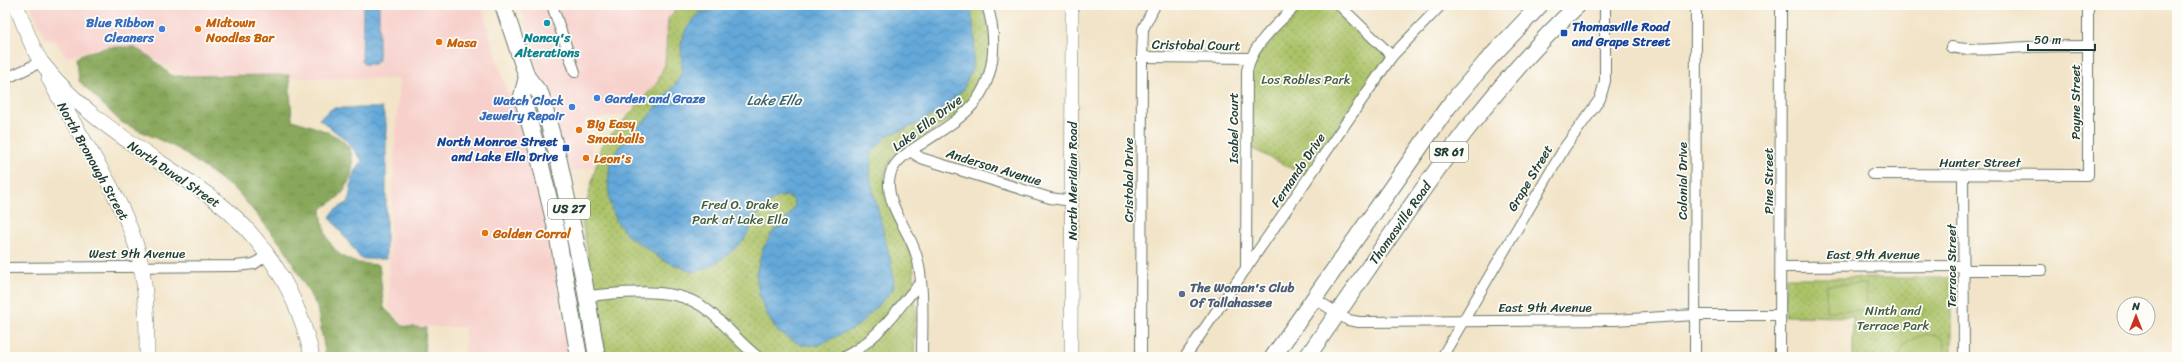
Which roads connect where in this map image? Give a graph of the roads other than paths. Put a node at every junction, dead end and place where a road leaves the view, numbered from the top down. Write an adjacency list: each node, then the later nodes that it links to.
1 (16, 5): 21 (main road, North Duval Street)
2 (503, 5): 23 (main road, US 27)
3 (552, 5): 22 (street)
4 (988, 5): 25 (street, Lake Ella Drive)
5 (1072, 5): 31 (street, North Meridian Road)
6 (1155, 5): 19 (street, Cristobal Drive)
7 (1296, 5): 20 (street, Isabel Court)
8 (1339, 5): 18 (street)
9 (1441, 5): 18 (street, Fernando Drive)
10 (1540, 5): 29 (main road, Thomasville Road / SR 61)
11 (1578, 5): 30 (main road, Thomasville Road / SR 61)
12 (1605, 5): 46 (street, Grape Street)
13 (1696, 5): 44 (street, Colonial Drive)
14 (1781, 5): 34 (street, Pine Street)
15 (2088, 5): 16 (street, Payne Street)
16 (2088, 46): 17 (street); 28 (street, Payne Street)
17 (1951, 47)
18 (1392, 56): 37 (street, Fernando Drive)
19 (1142, 57): 20 (street, Cristobal Court); 55 (street, Cristobal Drive)
20 (1250, 58): 37 (street, Isabel Court)
21 (41, 62): 24 (street); 32 (main road, North Duval Street); 33 (main road, North Bronough Street)
22 (574, 72)
23 (527, 77): 40 (main road, US 27); 41 (main road, US 27)
24 (5, 78)
25 (910, 151): 31 (street, Anderson Avenue); 39 (street, Lake Ella Drive)
26 (1872, 174): 27 (street, Hunter Street)
27 (1963, 175): 28 (street, Hunter Street); 36 (street, Terrace Street)
28 (2088, 175)
29 (1397, 180): 30 (main road); 42 (main road, Thomasville Road / SR 61)
30 (1420, 193): 43 (main road, Thomasville Road / SR 61)
31 (1072, 201): 54 (street, North Meridian Road)
32 (267, 255): 33 (street, West 9th Avenue); 48 (main road, North Duval Street)
33 (140, 266): 35 (street, West 9th Avenue); 47 (main road, North Bronough Street)
34 (1782, 267): 36 (street, East 9th Avenue); 45 (street, Pine Street)
35 (5, 268)
36 (1964, 268): 38 (street, East 9th Avenue); 62 (street, Terrace Street)
37 (1246, 269): 56 (street, Fernando Drive)
38 (2042, 270)
39 (920, 283): 52 (street); 53 (street, Lake Ella Drive)
40 (570, 296): 41 (main road); 49 (main road, US 27)
41 (587, 296): 50 (main road, US 27); 51 (street)
42 (1315, 299): 43 (street, East 9th Avenue); 57 (main road, Thomasville Road / SR 61)
43 (1338, 314): 46 (street, East 9th Avenue); 58 (main road, Thomasville Road / SR 61)
44 (1695, 315): 45 (street, East 9th Avenue); 46 (street, East 9th Avenue); 60 (street, Colonial Drive)
45 (1780, 315): 61 (street, Pine Street)
46 (1462, 321): 59 (street, Grape Street)
47 (148, 357)
48 (312, 357)
49 (580, 357)
50 (597, 357)
51 (758, 357)
52 (844, 357)
53 (922, 357)
54 (1072, 357)
55 (1141, 357)
56 (1185, 357)
57 (1273, 357)
58 (1307, 357)
59 (1442, 357)
60 (1695, 357)
61 (1780, 357)
62 (1964, 357)

